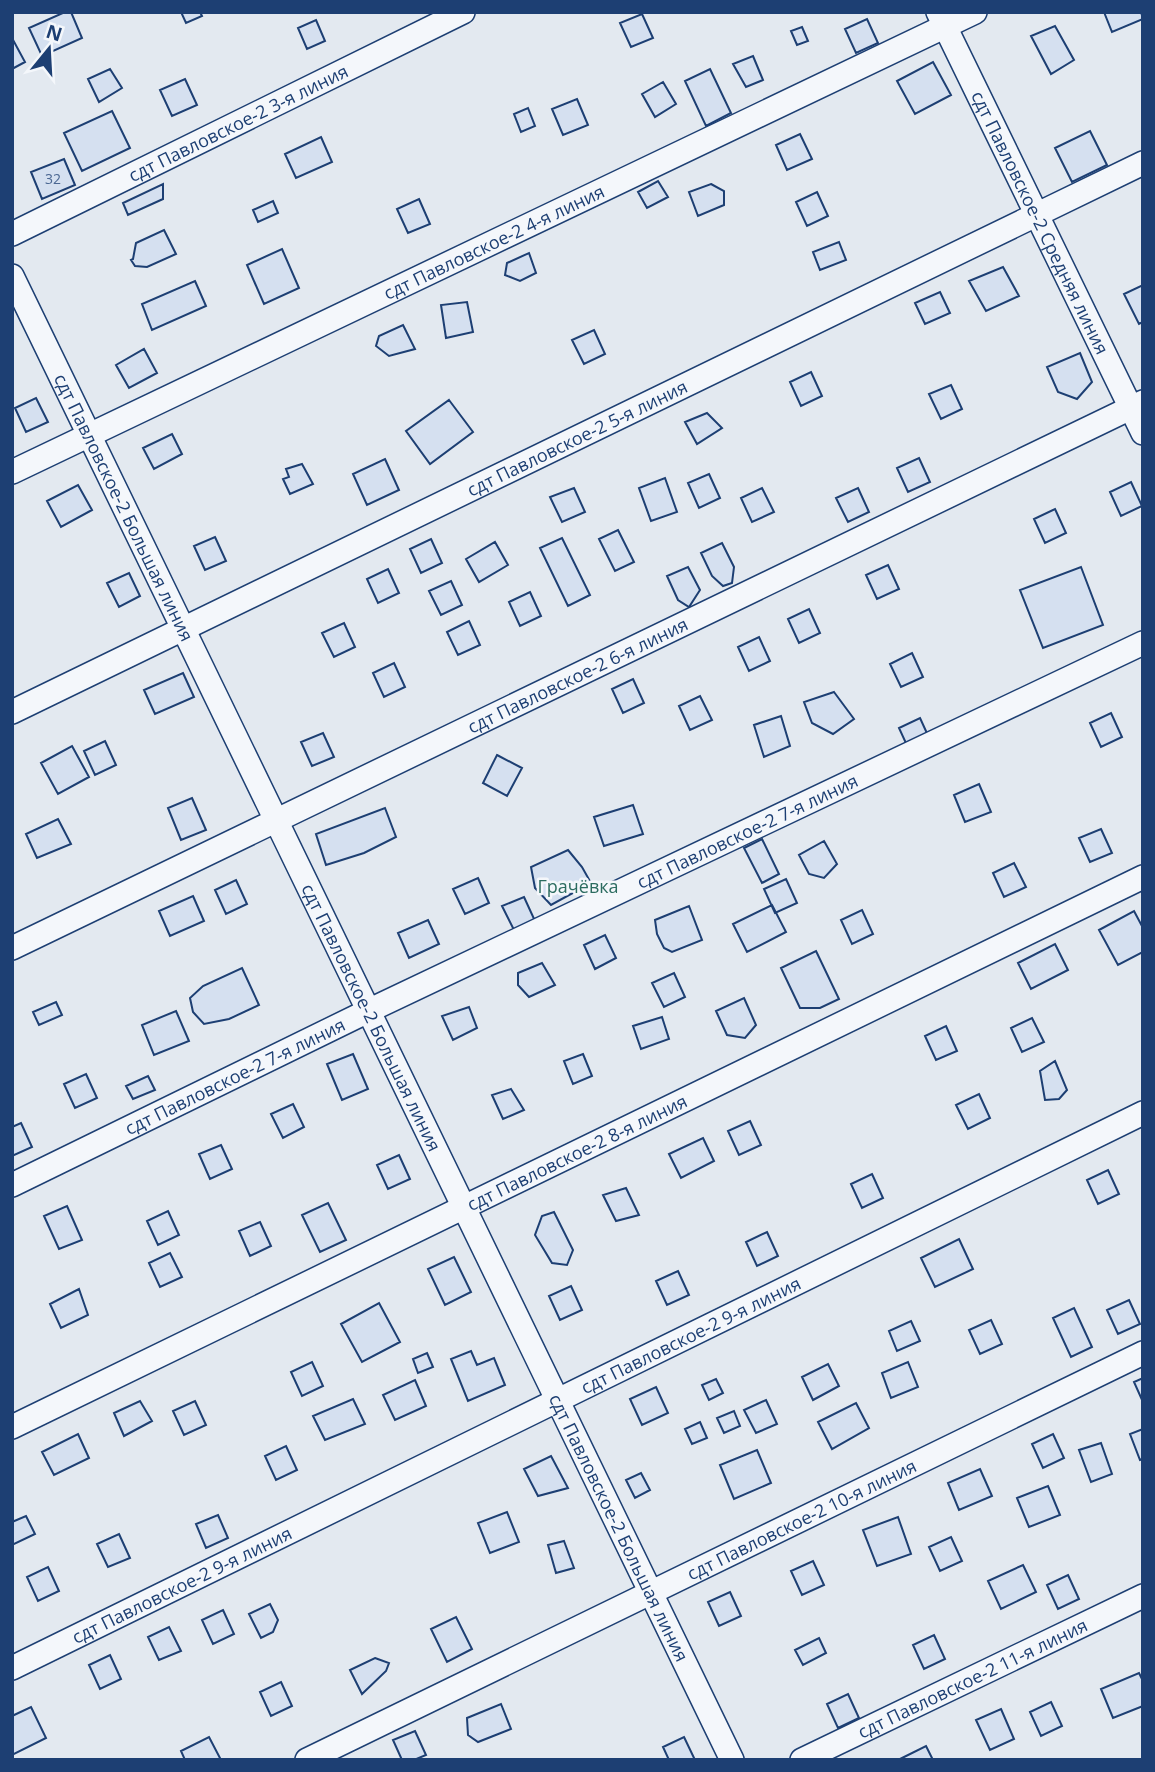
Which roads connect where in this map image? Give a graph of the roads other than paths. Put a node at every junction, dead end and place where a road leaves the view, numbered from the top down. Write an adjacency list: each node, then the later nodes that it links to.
1 (463, 12): 6 (lane, сдт Павловское-2 3-я линия)
2 (975, 12): 3 (lane, сдт Павловское-2 4-я линия)
3 (941, 20): 5 (lane, сдт Павловское-2 Средняя линия); 10 (lane, сдт Павловское-2 4-я линия)
4 (1143, 163): 5 (lane, сдт Павловское-2 5-я линия)
5 (1037, 214): 8 (lane, сдт Павловское-2 Средняя линия); 12 (lane, сдт Павловское-2 5-я линия)
6 (12, 234)
7 (12, 276): 10 (lane, сдт Павловское-2 Большая линия)
8 (1137, 405): 9 (lane, сдт Павловское-2 Средняя линия); 15 (lane, сдт Павловское-2 6-я линия)
9 (1143, 433)
10 (89, 435): 11 (lane, сдт Павловское-2 4-я линия); 12 (lane, сдт Павловское-2 Большая линия)
11 (12, 472)
12 (184, 628): 14 (lane, сдт Павловское-2 5-я линия); 15 (lane, сдт Павловское-2 Большая линия)
13 (1143, 643): 18 (lane, сдт Павловское-2 7-я линия)
14 (12, 712)
15 (276, 820): 17 (lane, сдт Павловское-2 6-я линия); 18 (lane, сдт Павловское-2 Большая линия)
16 (1143, 877): 21 (lane, сдт Павловское-2 8-я линия)
17 (12, 948)
18 (368, 1011): 20 (lane, сдт Павловское-2 7-я линия); 21 (lane, сдт Павловское-2 Большая линия)
19 (1143, 1113): 23 (lane, сдт Павловское-2 9-я линия)
20 (12, 1185)
21 (466, 1208): 23 (lane, сдт Павловское-2 Большая линия); 24 (lane, сдт Павловское-2 8-я линия)
22 (1143, 1353): 25 (lane, сдт Павловское-2 10-я линия)
23 (556, 1400): 25 (lane, сдт Павловское-2 Большая линия); 27 (lane, сдт Павловское-2 9-я линия)
24 (12, 1427)
25 (650, 1592): 28 (lane, сдт Павловское-2 10-я линия); 29 (lane, сдт Павловское-2 Большая линия)
26 (1143, 1595): 30 (lane, сдт Павловское-2 11-я линия)
27 (12, 1668)
28 (307, 1760)
29 (732, 1760)
30 (802, 1760)

